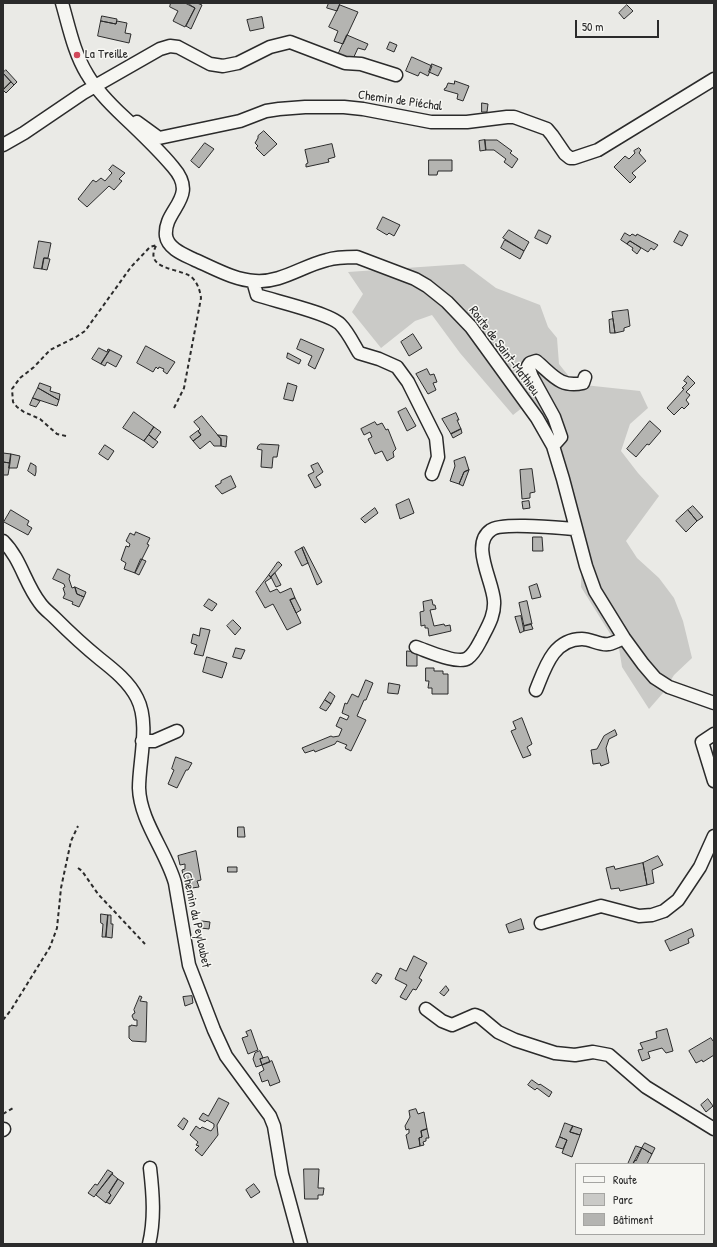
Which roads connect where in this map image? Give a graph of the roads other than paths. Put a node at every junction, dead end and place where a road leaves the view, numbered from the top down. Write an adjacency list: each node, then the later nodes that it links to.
1 (62, 3): 4 (street)
2 (396, 75): 4 (street)
3 (714, 79): 5 (street, Chemin de Piéchal)
4 (95, 87): 5 (street); 6 (street)
5 (125, 118): 7 (street, Route de Saint-Mathieu)
6 (3, 145)
7 (254, 281): 9 (street, Route de Saint-Mathieu); 10 (street)
8 (585, 377): 9 (street)
9 (553, 446): 11 (street, Route de Saint-Mathieu)
10 (432, 474)
11 (576, 530): 13 (street, Route de Saint-Mathieu); 14 (street)
12 (5, 546): 19 (street, Chemin du Peyloubet)
13 (624, 638): 15 (street); 16 (street, Route de Saint-Mathieu)
14 (416, 648)
15 (536, 690)
16 (714, 703)
17 (177, 731): 19 (street)
18 (714, 734): 20 (street)
19 (142, 741): 27 (street, Chemin du Peyloubet)
20 (714, 781)
21 (714, 836): 22 (street)
22 (540, 923)
23 (426, 1009): 24 (street)
24 (714, 1129)
25 (150, 1168): 26 (street)
26 (149, 1244)
27 (301, 1244)

